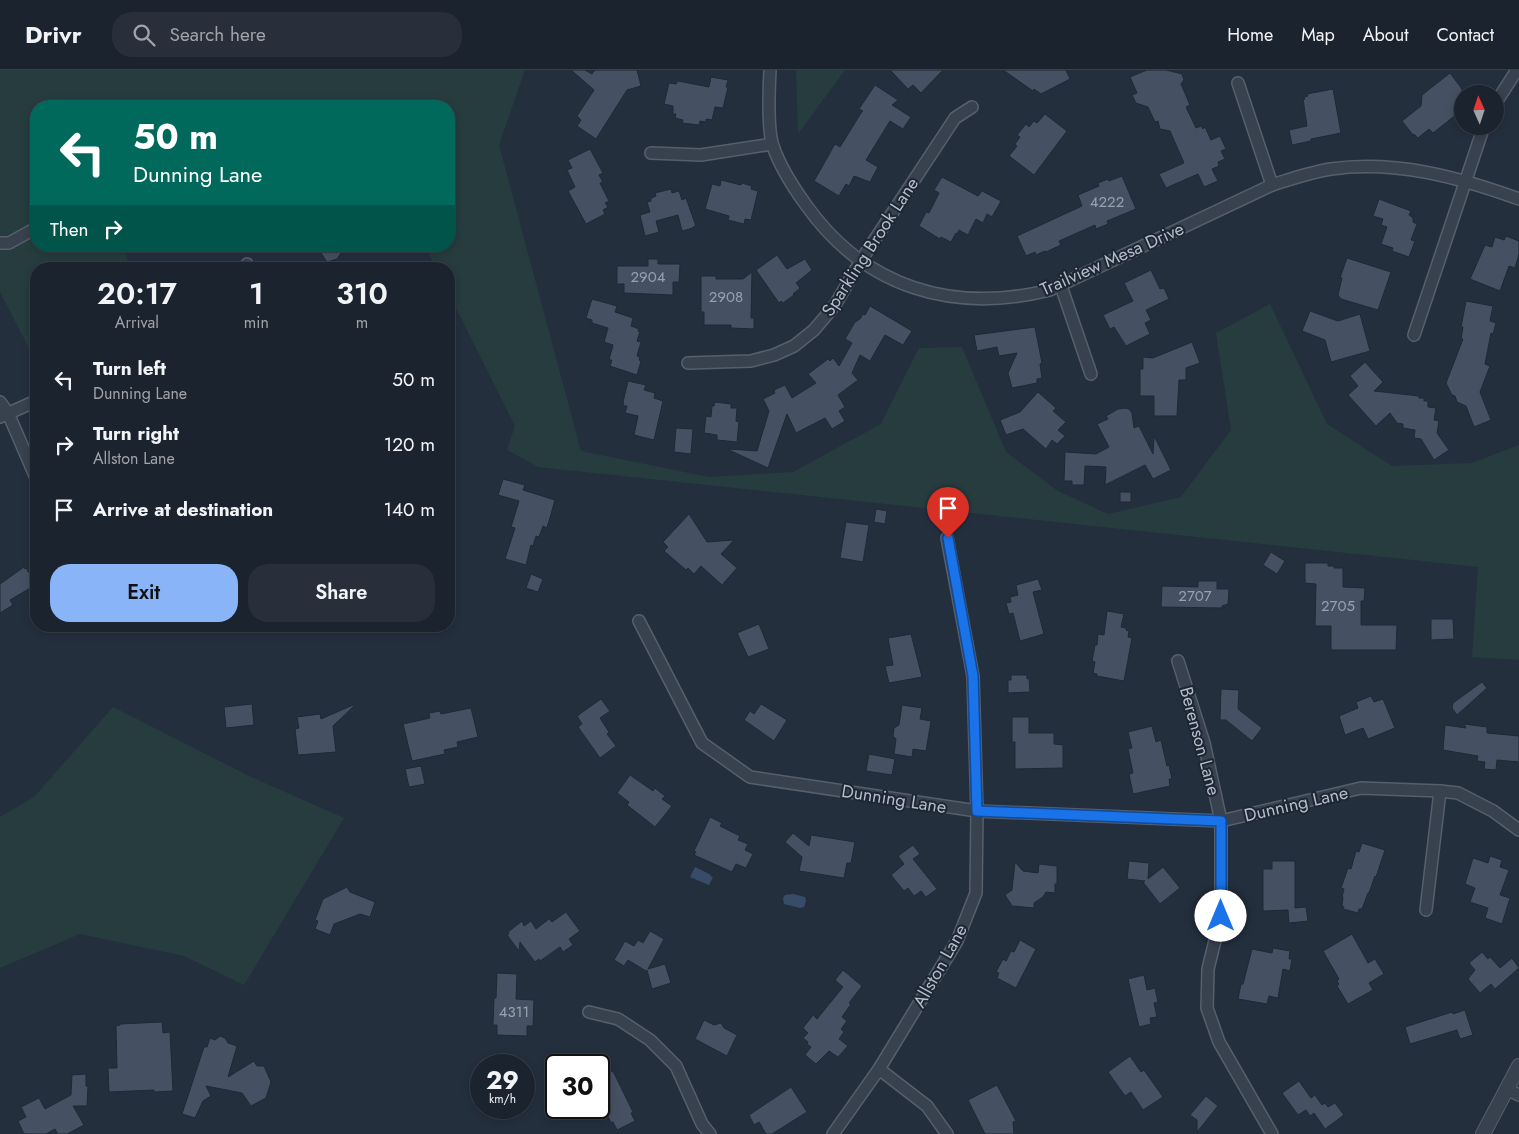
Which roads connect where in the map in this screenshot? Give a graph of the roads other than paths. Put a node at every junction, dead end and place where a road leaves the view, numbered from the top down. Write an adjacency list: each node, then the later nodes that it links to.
1 (770, 70): 7 (street, Trailview Mesa Drive)
2 (1517, 70): 4 (street)
3 (1238, 84): 10 (street)
4 (1504, 90)
5 (972, 107): 14 (street, Sparkling Brook Lane)
6 (1481, 135): 9 (street)
7 (772, 144): 8 (street); 14 (street, Trailview Mesa Drive)
8 (650, 153)
9 (1465, 181): 10 (street, Trailview Mesa Drive); 11 (street, Trailview Mesa Drive); 16 (street)
10 (1272, 186): 15 (street, Trailview Mesa Drive)
11 (1519, 198)
12 (30, 231): 13 (street)
13 (0, 243)
14 (860, 262): 15 (street, Trailview Mesa Drive); 17 (street, Sparkling Brook Lane)
15 (1061, 286): 18 (street)
16 (1414, 335)
17 (688, 363)
18 (1091, 374)
19 (0, 402): 21 (street)
20 (30, 404): 21 (street)
21 (4, 415): 22 (street)
22 (30, 466)
23 (948, 538): 27 (street, Allston Lane)
24 (639, 621): 27 (street, Dunning Lane)
25 (1178, 661): 28 (street, Berenson Lane)
26 (1440, 791): 28 (street, Dunning Lane); 29 (street, Dunning Lane); 30 (street)
27 (977, 811): 28 (street, Dunning Lane); 33 (street, Allston Lane)
28 (1221, 821): 38 (street, Berenson Lane)
29 (1519, 830)
30 (1426, 910)
31 (589, 1012): 35 (street)
32 (1519, 1066): 34 (street)
33 (879, 1069): 36 (street, Allston Lane); 37 (street)
34 (1513, 1092): 39 (street)
35 (710, 1134)
36 (833, 1134)
37 (946, 1134)
38 (1272, 1134)
39 (1483, 1134)

